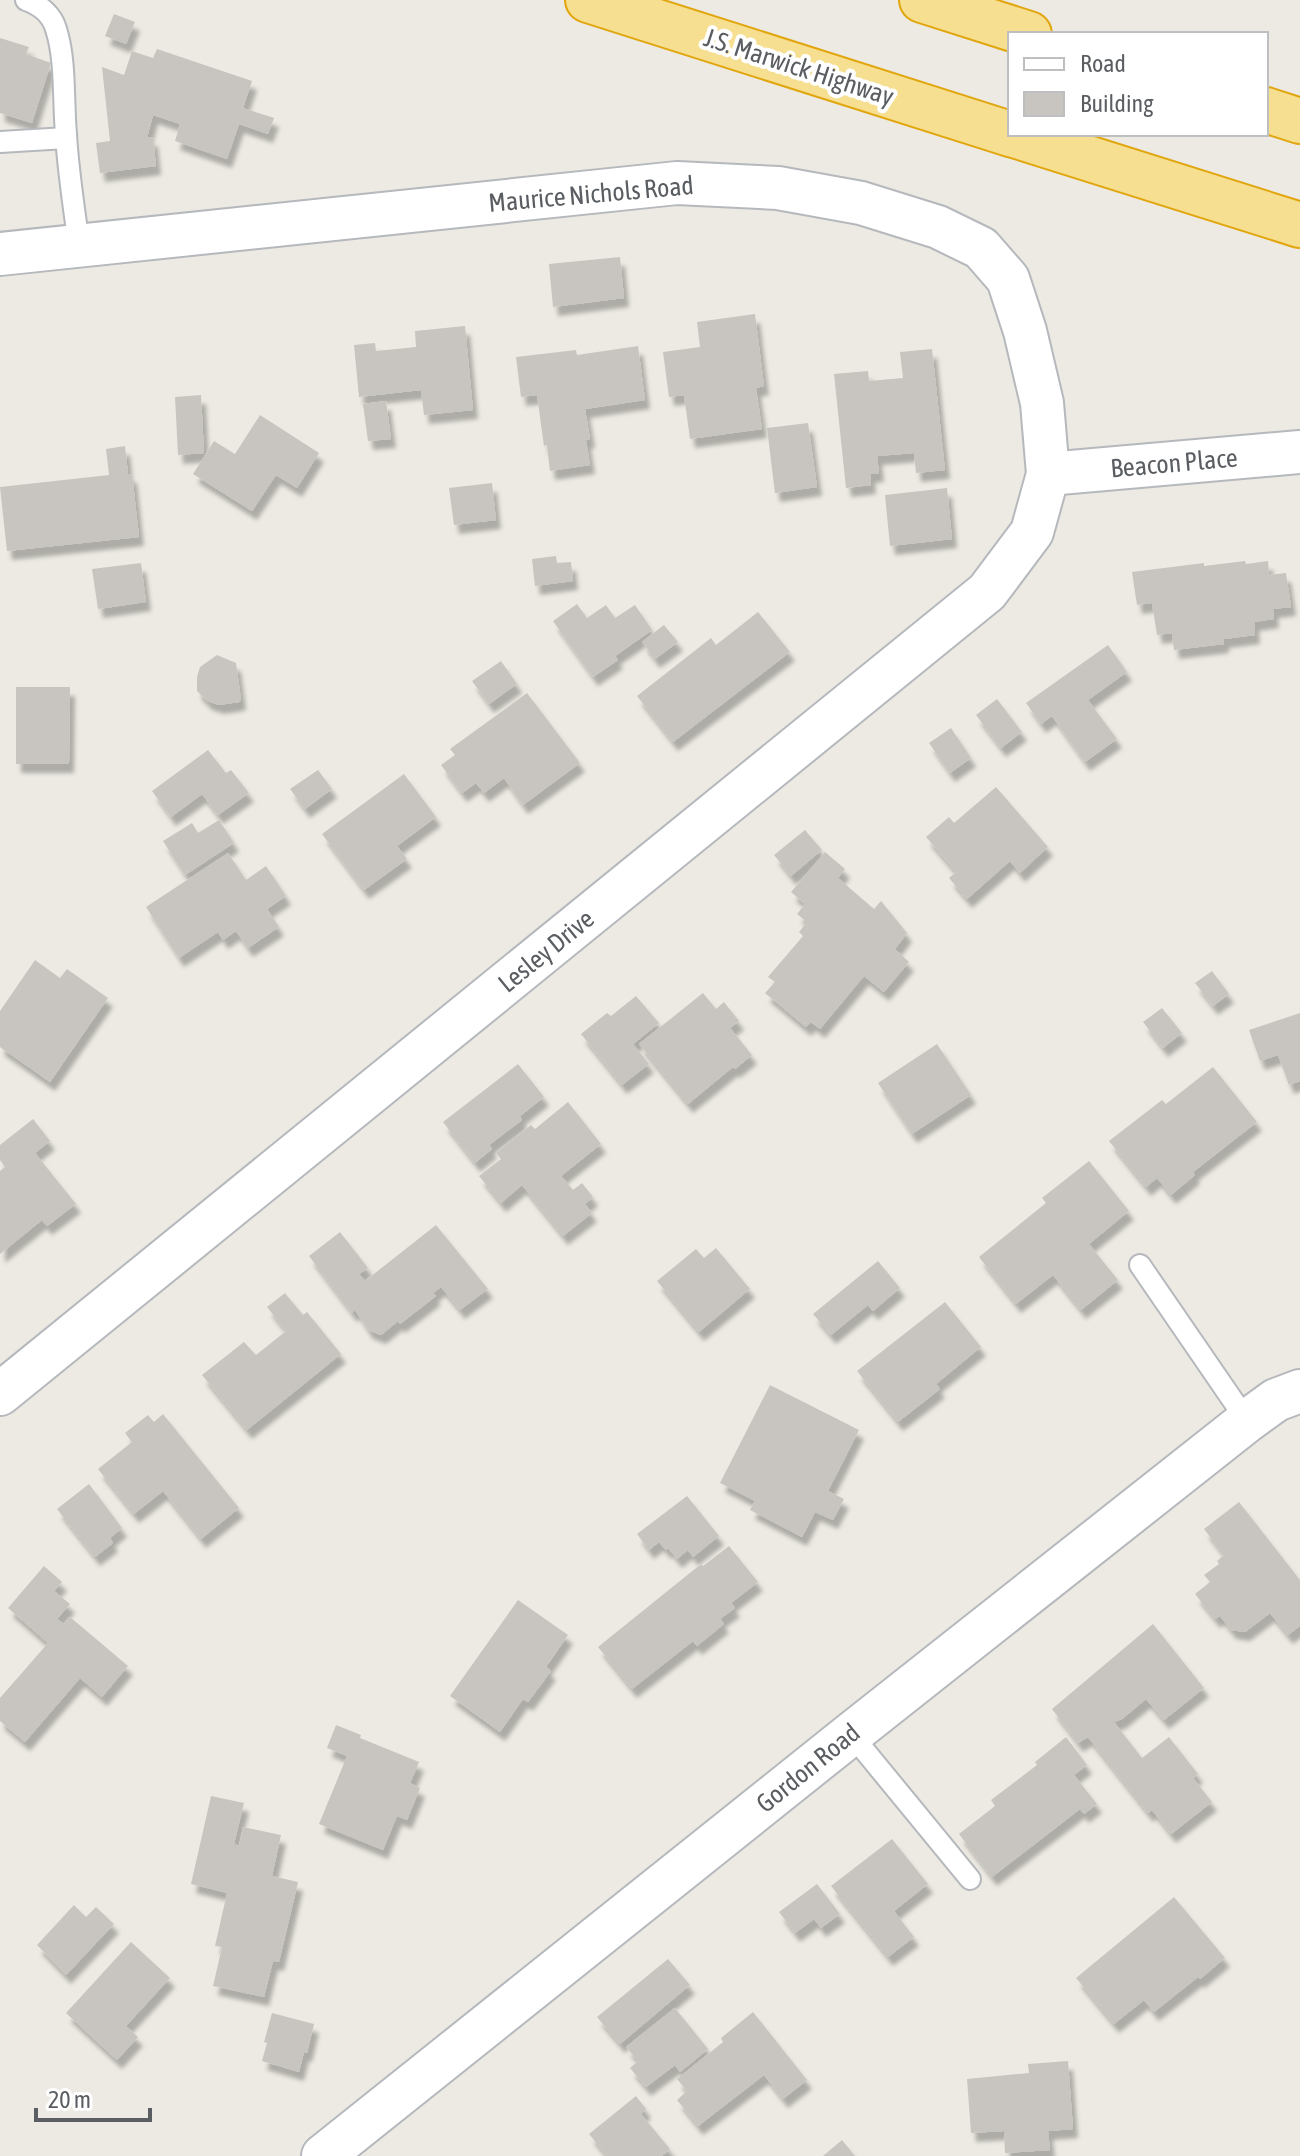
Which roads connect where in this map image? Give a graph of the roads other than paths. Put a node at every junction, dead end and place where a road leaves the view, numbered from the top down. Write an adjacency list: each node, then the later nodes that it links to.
1 (26, 0): 9 (lane)
2 (588, 0): 7 (highway, J.S. Marwick Highway)
3 (922, 0): 4 (highway)
4 (1023, 32)
5 (1268, 111): 6 (highway)
6 (1300, 121)
7 (1008, 133)
8 (1016, 136): 11 (highway, J.S. Marwick Highway)
9 (66, 138): 10 (lane); 12 (lane)
10 (0, 142)
11 (1300, 225)
12 (79, 245): 13 (street, Maurice Nichols Road); 15 (street, Maurice Nichols Road)
13 (0, 254)
14 (1300, 452): 15 (street, Beacon Place)
15 (1048, 474): 18 (street, Lesley Drive)
16 (1140, 1265): 19 (lane)
17 (1300, 1391): 19 (street, Gordon Road)
18 (0, 1394)
19 (1247, 1421): 20 (street, Gordon Road)
20 (851, 1734): 21 (lane); 22 (street, Gordon Road)
21 (970, 1879)
22 (323, 2156)

